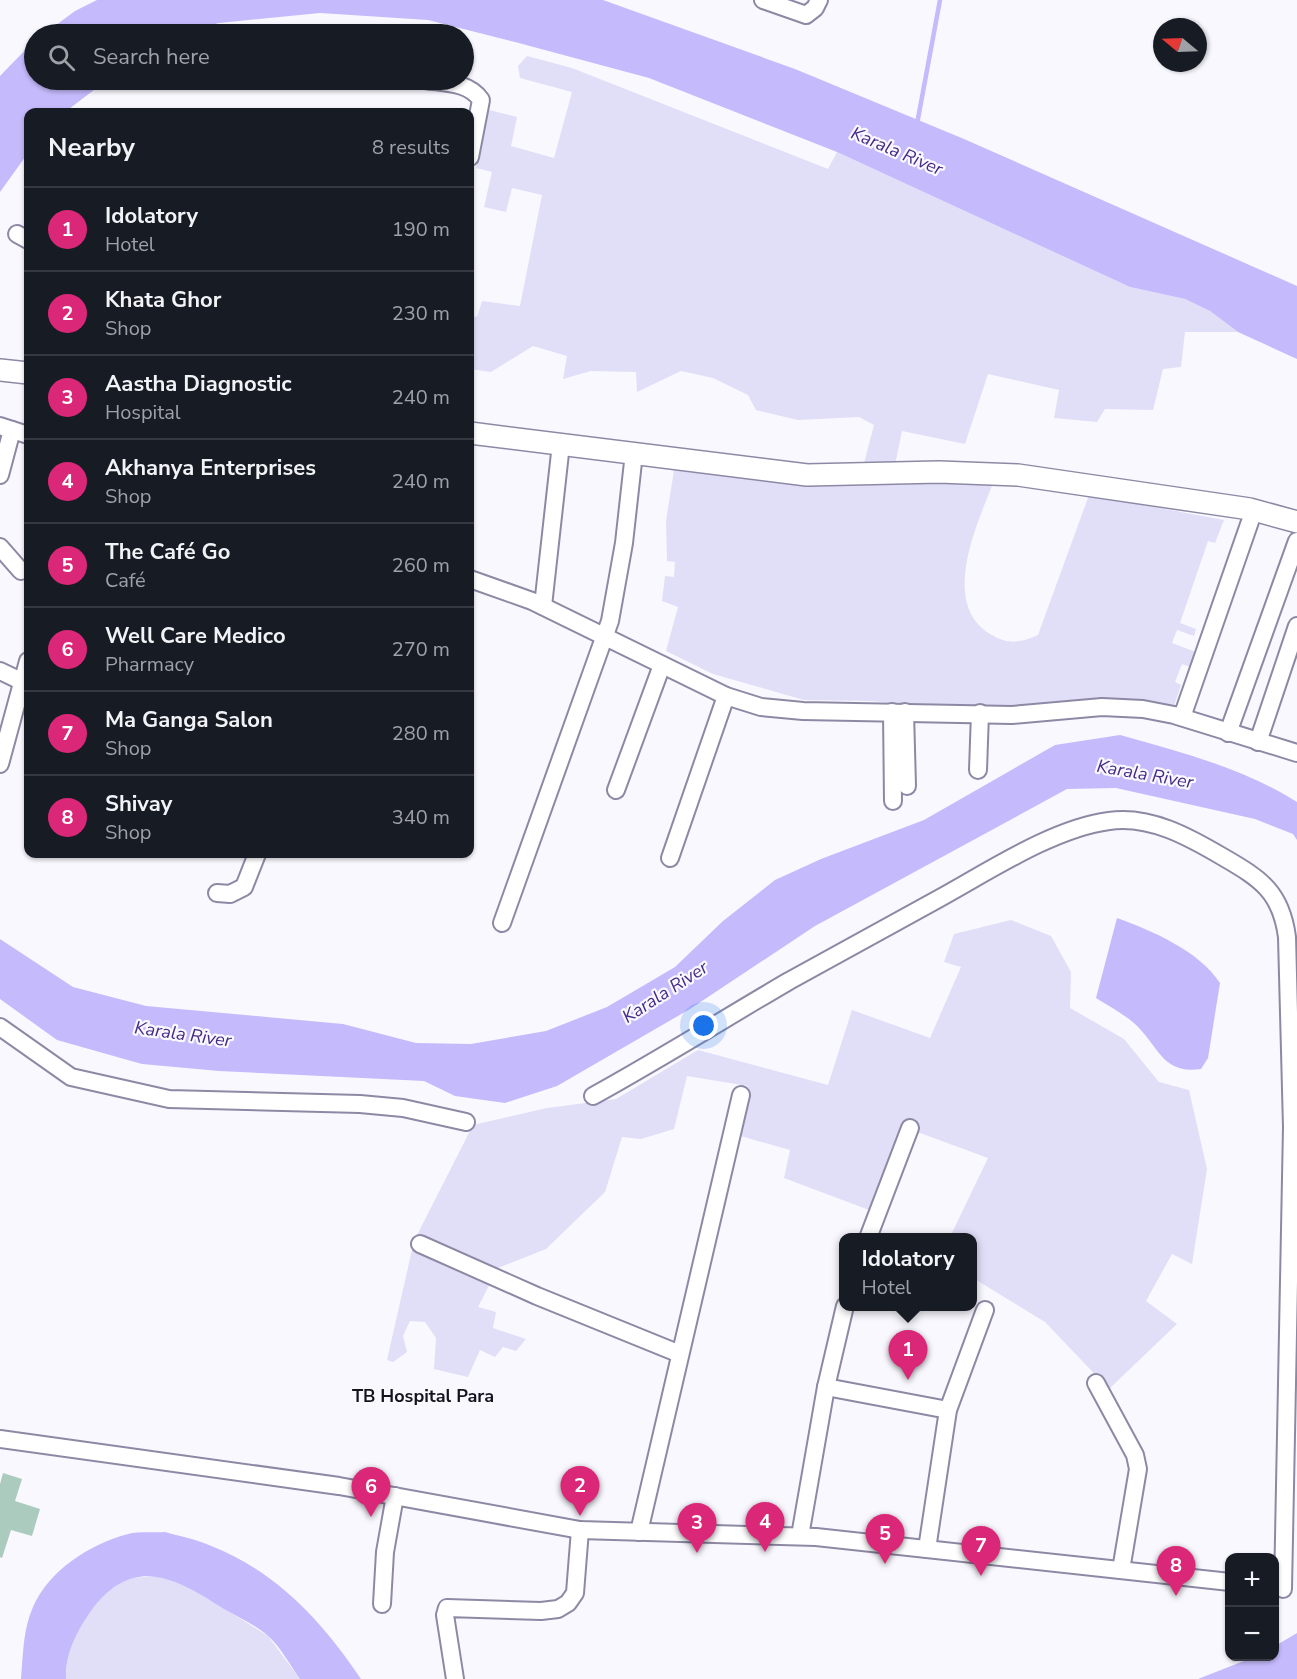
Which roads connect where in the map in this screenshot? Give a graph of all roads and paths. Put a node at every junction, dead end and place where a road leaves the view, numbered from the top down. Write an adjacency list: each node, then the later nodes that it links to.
1 (763, 0): 2 (street)
2 (819, 0)
3 (471, 90): 4 (street)
4 (474, 136)
5 (0, 370): 6 (main road)
6 (24, 373)
7 (14, 430): 11 (street)
8 (474, 433): 9 (main road)
9 (561, 444): 10 (main road); 18 (street)
10 (634, 453): 12 (main road); 20 (street)
11 (0, 475)
12 (1254, 510): 13 (main road); 28 (street)
13 (1297, 522)
14 (1297, 542): 29 (street)
15 (0, 547): 16 (street)
16 (21, 571)
17 (474, 580): 18 (street)
18 (543, 606): 20 (street)
19 (1297, 626): 30 (street)
20 (604, 637): 21 (street); 40 (street)
21 (662, 665): 25 (street); 35 (street)
22 (0, 670): 24 (street)
23 (24, 678): 24 (street)
24 (23, 682): 32 (street)
25 (726, 696): 26 (street); 38 (street)
26 (898, 712): 27 (street); 34 (street); 36 (street)
27 (980, 713): 28 (street); 33 (street)
28 (1182, 717): 29 (street)
29 (1228, 733): 30 (street)
30 (1257, 742): 31 (street)
31 (1297, 753)
32 (0, 764)
33 (978, 770)
34 (907, 786)
35 (616, 790)
36 (893, 801)
37 (255, 858): 39 (street)
38 (670, 858)
39 (217, 893)
40 (502, 923)
41 (0, 1027): 44 (street)
42 (741, 1095): 50 (street)
43 (593, 1096): 62 (street)
44 (466, 1122)
45 (910, 1128): 46 (street)
46 (870, 1233)
47 (420, 1244): 50 (street)
48 (985, 1310): 53 (street)
49 (844, 1311): 52 (street)
50 (680, 1354): 57 (street)
51 (1096, 1383): 60 (street)
52 (826, 1388): 53 (street); 58 (street)
53 (948, 1410): 59 (street)
54 (0, 1439): 55 (street)
55 (395, 1496): 56 (street); 63 (street)
56 (580, 1530): 57 (street); 64 (street)
57 (639, 1532): 58 (street)
58 (800, 1536): 59 (street)
59 (927, 1549): 60 (street)
60 (1121, 1570): 61 (street)
61 (1225, 1581)
62 (1285, 1589)
63 (382, 1604)
64 (455, 1679)

